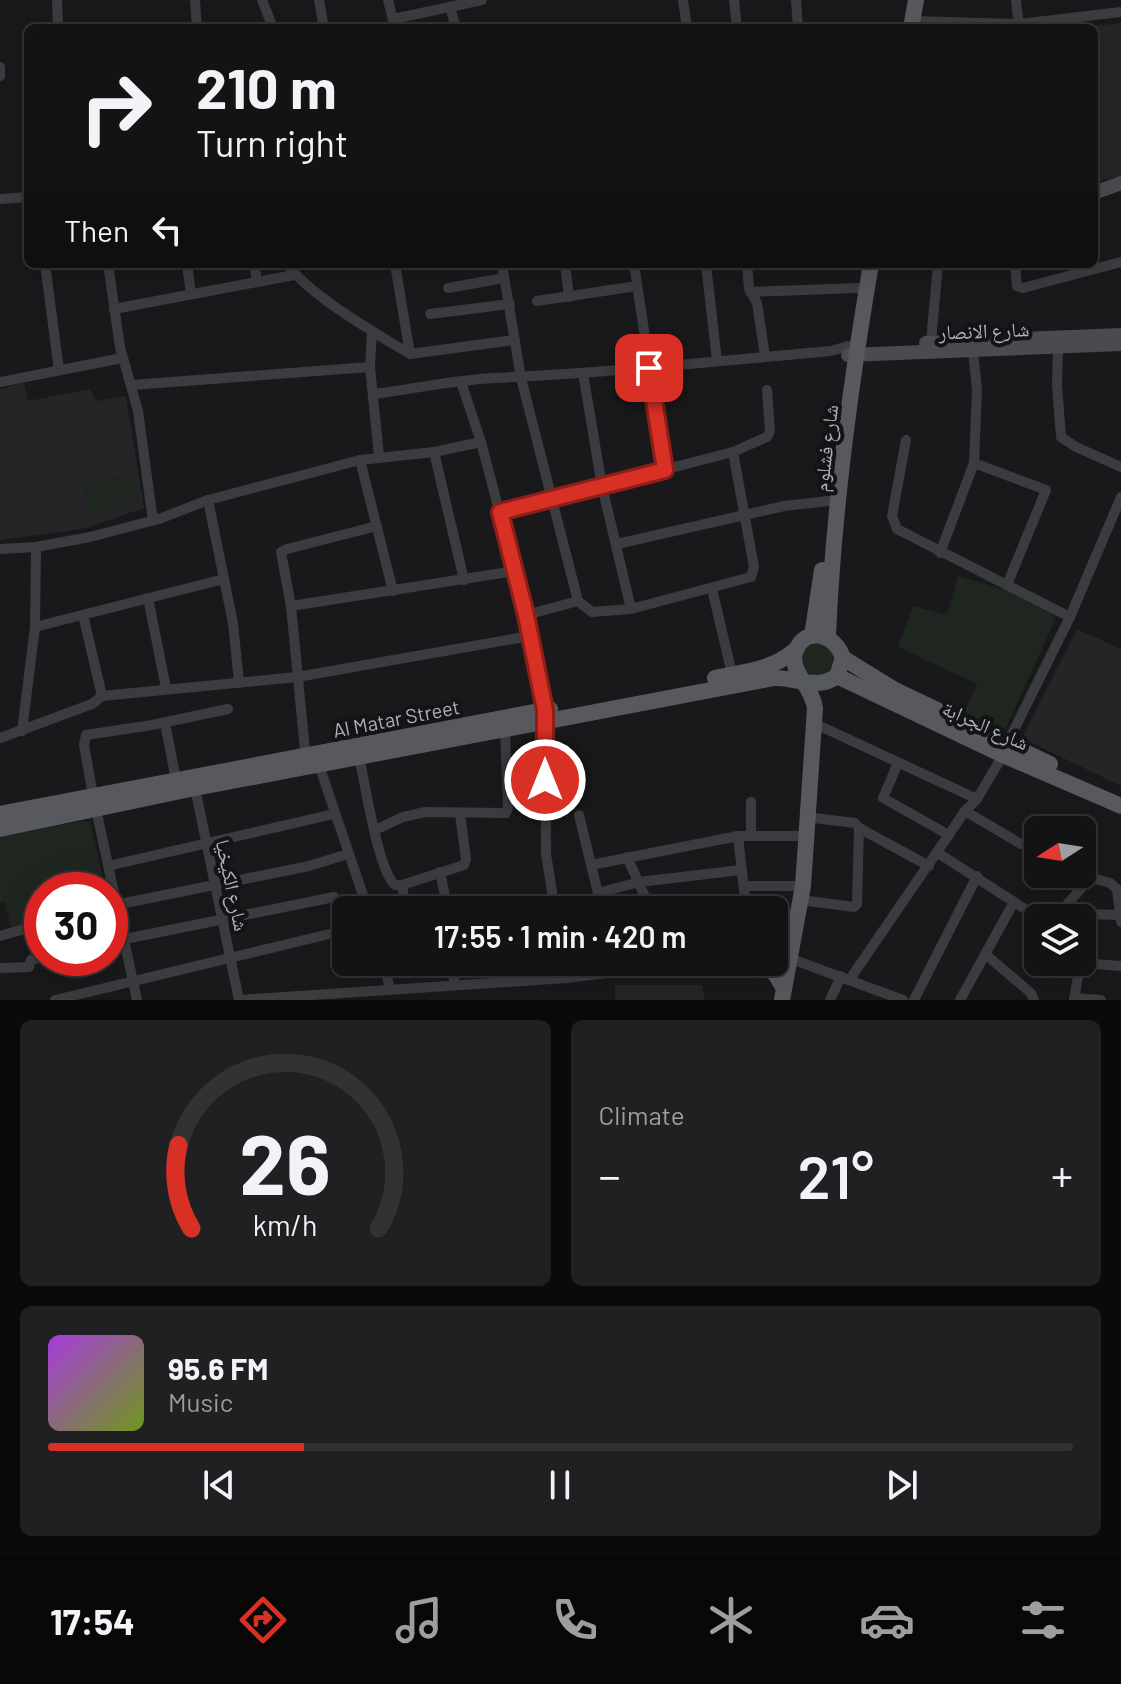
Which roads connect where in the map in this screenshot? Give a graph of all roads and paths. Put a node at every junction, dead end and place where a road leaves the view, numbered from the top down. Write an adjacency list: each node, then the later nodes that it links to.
1 (57, 0): 16 (street)
2 (195, 0): 17 (street)
3 (262, 0): 18 (street)
4 (319, 0): 19 (street)
5 (388, 0): 15 (street)
6 (482, 0): 13 (street)
7 (683, 0): 21 (street)
8 (734, 0): 22 (street)
9 (796, 0): 23 (street)
10 (906, 0): 24 (main road)
11 (916, 0): 25 (main road)
12 (1016, 0): 26 (street)
13 (450, 7): 15 (street); 20 (street)
14 (1121, 12): 27 (street)
15 (394, 23)
16 (58, 24)
17 (197, 24)
18 (271, 24)
19 (323, 24)
20 (455, 24)
21 (686, 24)
22 (737, 24)
23 (798, 24)
24 (908, 24)
25 (909, 24)
26 (1019, 24)
27 (1034, 24)
28 (0, 67): 29 (street)
29 (0, 76)
30 (1121, 183): 31 (main road)
31 (1098, 192)
32 (24, 197): 33 (street)
33 (0, 199)
34 (1121, 262): 49 (street)
35 (46, 268): 77 (street)
36 (109, 268): 61 (street)
37 (188, 268): 57 (street)
38 (255, 268): 52 (street)
39 (290, 268): 50 (street)
40 (396, 268): 71 (street)
41 (503, 268): 51 (street)
42 (565, 268): 58 (street)
43 (635, 268): 53 (street)
44 (706, 268): 74 (street)
45 (747, 268): 56 (street)
46 (860, 268): 55 (main road, شارع فشلوم)
47 (870, 268): 69 (main road, شارع فشلوم)
48 (938, 268): 66 (street)
49 (1015, 268)
50 (294, 275): 52 (street); 63 (street)
51 (504, 278): 54 (street); 60 (street)
52 (257, 280): 57 (street)
53 (637, 286): 58 (street); 76 (street)
54 (448, 288)
55 (857, 288): 56 (street); 69 (main road, شارع فشلوم)
56 (750, 292): 72 (street)
57 (191, 294): 61 (street)
58 (569, 297): 59 (street)
59 (537, 301)
60 (510, 304): 62 (street); 65 (street)
61 (114, 309): 73 (street)
62 (430, 314)
63 (372, 331): 71 (street); 75 (street)
64 (1121, 335): 66 (main road, شارع الانصار)
65 (515, 340): 71 (street); 79 (street)
66 (931, 342): 69 (main road, شارع الانصار)
67 (1121, 344): 68 (main road, شارع الانصار)
68 (1058, 348): 70 (main road, شارع الانصار); 92 (street)
69 (848, 350): 70 (main road, شارع الانصار); 72 (street); 98 (main road, شارع فشلوم); 123 (main road, شارع فشلوم)
70 (973, 351): 91 (street)
71 (410, 354)
72 (765, 356): 74 (street)
73 (122, 358): 77 (street); 82 (street)
74 (717, 361): 76 (street)
75 (370, 367): 82 (street); 84 (street)
76 (649, 368): 78 (street); 93 (street)
77 (59, 370): 80 (street)
78 (583, 373): 79 (street); 94 (street)
79 (521, 378): 81 (street); 95 (street)
80 (0, 382)
81 (461, 382): 84 (street); 86 (street)
82 (132, 385): 102 (street)
83 (767, 390): 88 (street)
84 (373, 394): 89 (street)
85 (906, 440): 107 (street)
86 (481, 442): 87 (street); 99 (street)
87 (434, 452): 89 (street); 110 (street)
88 (733, 452): 93 (street); 100 (street)
89 (379, 456): 90 (street)
90 (360, 460): 97 (street); 103 (street)
91 (974, 463): 107 (street); 111 (street)
92 (1121, 467)
93 (665, 470): 94 (street)
94 (602, 486): 95 (street); 104 (street)
95 (552, 497): 99 (street); 115 (street)
96 (1121, 497): 101 (street)
97 (208, 500): 102 (street); 109 (street)
98 (829, 501): 100 (street); 123 (main road, شارع فشلوم)
99 (500, 512): 108 (street)
100 (746, 514): 104 (street); 112 (street)
101 (1117, 516): 120 (street)
102 (153, 521): 105 (street)
103 (377, 526): 113 (street); 117 (street)
104 (617, 544): 116 (street)
105 (36, 547): 106 (street); 121 (street)
106 (0, 549)
107 (940, 553): 111 (street)
108 (515, 571): 110 (street); 119 (street)
109 (224, 579): 114 (street); 130 (street)
110 (464, 580): 113 (street)
111 (1007, 585): 120 (street)
112 (712, 589): 116 (street); 126 (street)
113 (393, 591): 117 (street)
114 (148, 598): 118 (street); 131 (street)
115 (578, 601): 116 (street); 119 (street)
116 (630, 604)
117 (291, 606): 127 (street)
118 (83, 615): 121 (street); 132 (street)
119 (526, 615): 122 (street)
120 (1070, 617): 140 (street)
121 (35, 627): 138 (street)
122 (530, 636): 127 (street); 134 (street)
123 (820, 637): 124 (main road); 125 (main road)
124 (795, 650): 126 (main road, Al Matar Street); 129 (main road)
125 (843, 658): 128 (main road); 140 (main road, شارع الجرابة)
126 (732, 674): 134 (main road, Al Matar Street)
127 (297, 677): 130 (street); 142 (street)
128 (834, 679): 129 (main road); 137 (main road); 140 (main road, شارع الجرابة)
129 (805, 681): 134 (main road); 137 (main road)
130 (239, 683): 131 (street)
131 (166, 688): 132 (street)
132 (102, 696): 138 (street)
133 (228, 709): 135 (street)
134 (545, 715): 136 (main road); 142 (main road, Al Matar Street); 185 (street)
135 (165, 723): 144 (street, شارع الكيخيا); 148 (street)
136 (505, 729): 141 (main road); 154 (street)
137 (816, 729): 143 (street); 156 (main road); 163 (main road)
138 (22, 731): 139 (street)
139 (0, 738)
140 (1005, 749): 145 (main road, شارع الجرابة); 147 (street)
141 (359, 757): 142 (main road); 159 (street)
142 (311, 762): 144 (main road, Al Matar Street); 153 (street)
143 (898, 763): 147 (street); 160 (street)
144 (188, 782): 148 (main road, Al Matar Street); 164 (street, شارع الكيخيا)
145 (1086, 785): 146 (main road, شارع الجرابة); 150 (main road, شارع الجرابة)
146 (1121, 796)
147 (977, 799): 151 (street)
148 (95, 802): 152 (main road, Al Matar Street); 158 (main road); 170 (street)
149 (751, 802): 162 (street)
150 (1121, 806)
151 (965, 811): 160 (street); 165 (street)
152 (0, 814)
153 (334, 814): 164 (street); 167 (street)
154 (460, 814): 159 (street); 174 (street)
155 (579, 815): 169 (street)
156 (814, 818): 157 (street); 181 (main road)
157 (859, 828): 171 (street); 181 (street)
158 (0, 829)
159 (375, 830): 178 (street)
160 (949, 835): 166 (street)
161 (738, 836): 162 (street); 168 (street); 172 (street)
162 (751, 836): 163 (street)
163 (806, 836): 181 (main road)
164 (206, 844): 170 (street); 177 (street, شارع الكيخيا)
165 (1024, 844)
166 (938, 853): 171 (street); 175 (street)
167 (348, 854): 177 (street); 182 (street)
168 (627, 857): 169 (street); 176 (street)
169 (591, 865): 180 (street)
170 (108, 866): 173 (street)
171 (929, 866): 218 (street)
172 (741, 870): 176 (street); 179 (street)
173 (109, 872)
174 (440, 872): 178 (street); 184 (street)
175 (977, 876): 191 (street); 229 (street)
176 (639, 882): 180 (street); 187 (street)
177 (213, 884): 190 (street); 196 (street, شارع الكيخيا)
178 (402, 885): 183 (street)
179 (744, 886): 181 (street); 188 (street)
180 (598, 893): 186 (street)
181 (805, 894): 202 (main road); 205 (main road)
182 (363, 896)
183 (404, 896)
184 (445, 896)
185 (553, 896)
186 (599, 896)
187 (645, 896)
188 (745, 896)
189 (332, 897): 196 (street)
190 (128, 902)
191 (1014, 902): 193 (street); 201 (street)
192 (1069, 904): 195 (street)
193 (1024, 908)
194 (1096, 917): 195 (street)
195 (1120, 918)
196 (221, 921): 200 (street); 203 (street, شارع الكيخيا)
197 (24, 929): 199 (street)
198 (332, 933): 203 (street)
199 (0, 936)
200 (128, 938)
201 (985, 954): 230 (street); 231 (street)
202 (788, 956)
203 (230, 957): 219 (street); 226 (street, شارع الكيخيا)
204 (128, 958): 219 (street)
205 (788, 959)
206 (788, 960): 218 (street)
207 (1096, 964): 208 (street)
208 (1121, 966)
209 (24, 967): 210 (street)
210 (0, 968)
211 (387, 976): 221 (street)
212 (454, 976): 220 (street)
213 (576, 976): 217 (street)
214 (776, 976): 222 (main road)
215 (787, 976): 222 (main road)
216 (1074, 976): 223 (street)
217 (566, 978): 220 (street)
218 (846, 978): 227 (street); 228 (street)
219 (133, 981): 224 (street); 225 (street)
220 (454, 985): 221 (street)
221 (390, 989): 226 (street)
222 (786, 996)
223 (1074, 999): 232 (street)
224 (55, 1000)
225 (137, 1000)
226 (239, 1000)
227 (830, 1000)
228 (903, 1000)
229 (914, 1000)
230 (960, 1000)
231 (1034, 1000)
232 (1101, 1000)

